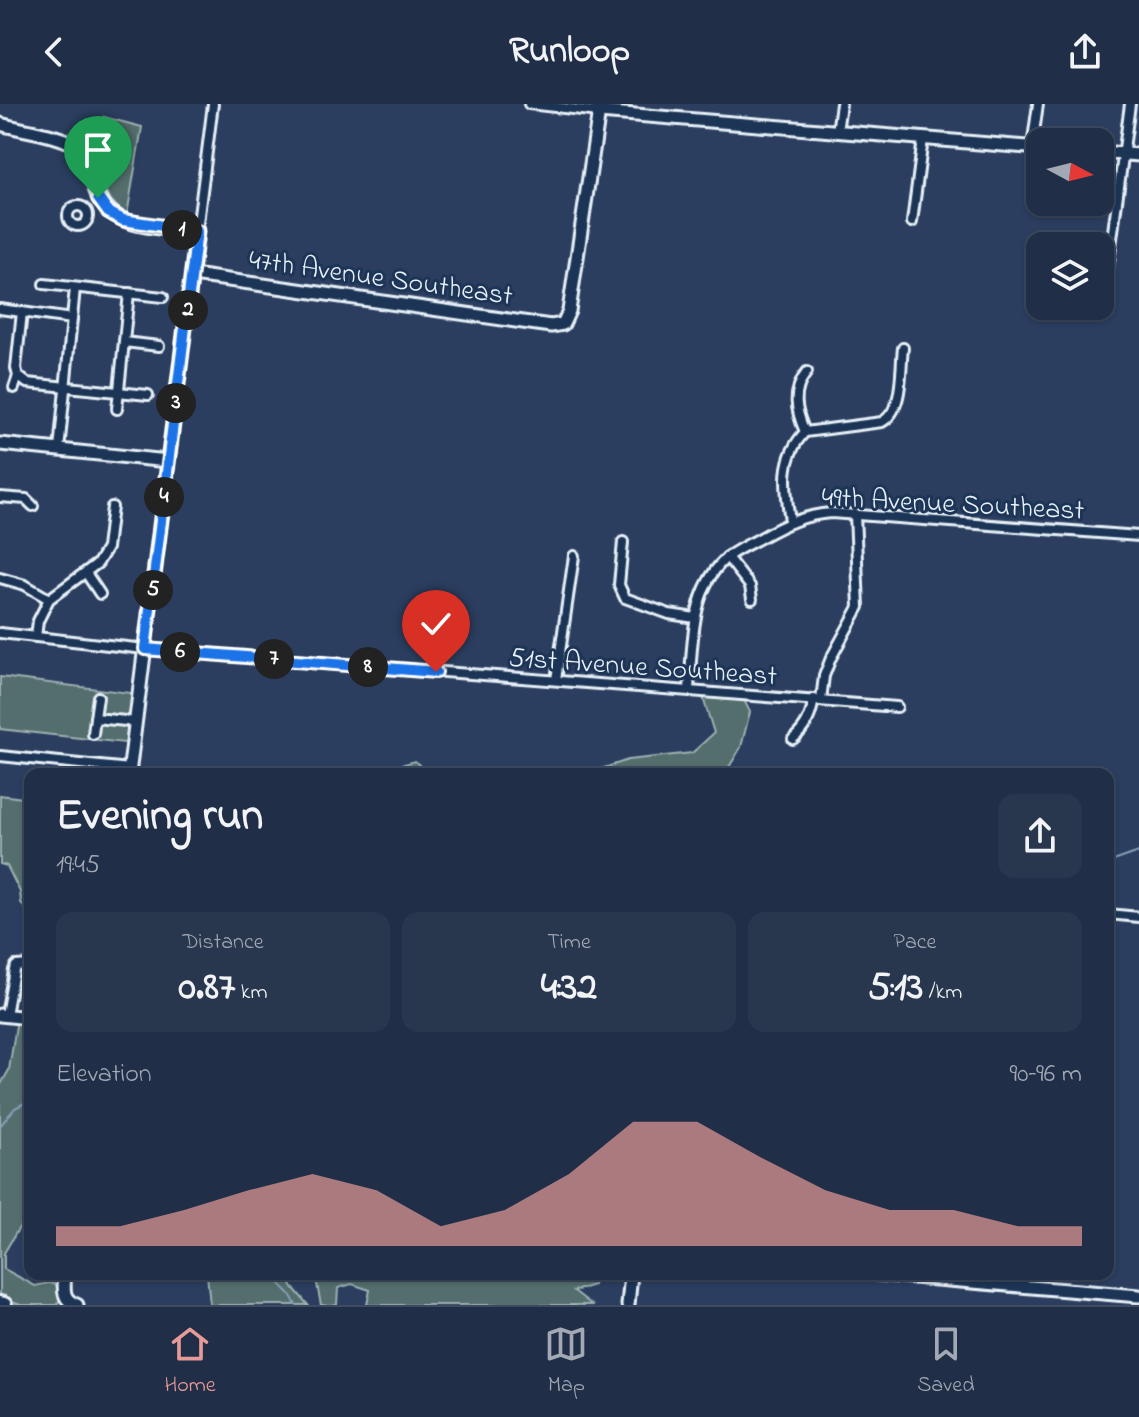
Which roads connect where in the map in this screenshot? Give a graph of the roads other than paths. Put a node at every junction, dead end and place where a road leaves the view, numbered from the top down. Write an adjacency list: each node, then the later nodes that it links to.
1 (213, 104): 21 (street)
2 (529, 104): 7 (street)
3 (661, 104): 9 (street)
4 (841, 104): 12 (street)
5 (1038, 104): 11 (street)
6 (1130, 104): 16 (street)
7 (551, 105): 8 (street)
8 (600, 108): 9 (street); 23 (street, 47th Avenue Southeast)
9 (660, 117): 12 (street)
10 (0, 124): 18 (street)
11 (1037, 128)
12 (837, 132): 13 (street)
13 (923, 139): 14 (street); 20 (street)
14 (1026, 146)
15 (1114, 153): 16 (street)
16 (1124, 154): 17 (street); 22 (street)
17 (1139, 155)
18 (98, 198): 19 (street); 21 (street)
19 (85, 209)
20 (912, 222)
21 (197, 231): 23 (street)
22 (1113, 232)
23 (193, 275): 44 (street)
24 (44, 284): 25 (street)
25 (75, 288): 26 (street); 30 (street)
26 (129, 293): 27 (street); 31 (street)
27 (163, 297)
28 (0, 309): 29 (street)
29 (22, 312): 30 (street); 35 (street)
30 (72, 319): 36 (street)
31 (124, 342): 32 (street); 38 (street)
32 (159, 346)
33 (903, 348): 41 (street)
34 (807, 372): 41 (street)
35 (18, 376): 36 (street); 37 (street)
36 (65, 386): 38 (street); 43 (street)
37 (14, 388)
38 (119, 392): 39 (street); 40 (street)
39 (148, 395)
40 (117, 409)
41 (805, 432): 49 (street)
42 (0, 444): 43 (street)
43 (59, 450): 44 (street)
44 (168, 461): 62 (street)
45 (0, 497): 46 (street)
46 (33, 506)
47 (112, 507): 54 (street)
48 (855, 514): 49 (street, 49th Avenue Southeast); 50 (street, 49th Avenue Southeast); 66 (street)
49 (790, 521): 53 (street, 49th Avenue Southeast)
50 (1139, 536)
51 (623, 542): 59 (street)
52 (574, 556): 63 (street)
53 (727, 557): 58 (street); 59 (street)
54 (86, 573): 56 (street); 57 (street)
55 (0, 578): 57 (street)
56 (100, 594)
57 (49, 599): 61 (street)
58 (752, 599)
59 (695, 618): 64 (street)
60 (0, 633): 61 (street, 51st Avenue Southeast)
61 (36, 637): 62 (street, 51st Avenue Southeast)
62 (145, 649): 63 (street, 51st Avenue Southeast); 69 (street)
63 (556, 680): 64 (street, 51st Avenue Southeast)
64 (689, 689): 66 (street, 51st Avenue Southeast)
65 (98, 697): 68 (street)
66 (817, 699): 67 (street, 51st Avenue Southeast); 71 (street)
67 (897, 707)
68 (95, 718): 69 (street); 70 (street)
69 (136, 722): 74 (street)
70 (93, 734)
71 (793, 739)
72 (0, 756): 73 (street)
73 (103, 768)
74 (129, 768)
75 (1114, 915): 76 (street)
76 (1139, 917)
77 (24, 965): 78 (street)
78 (3, 1015): 79 (street)
79 (24, 1017)
80 (65, 1280): 84 (street)
81 (630, 1280): 85 (street)
82 (948, 1280): 83 (street)
83 (1139, 1296)
84 (72, 1303)
85 (628, 1305)

